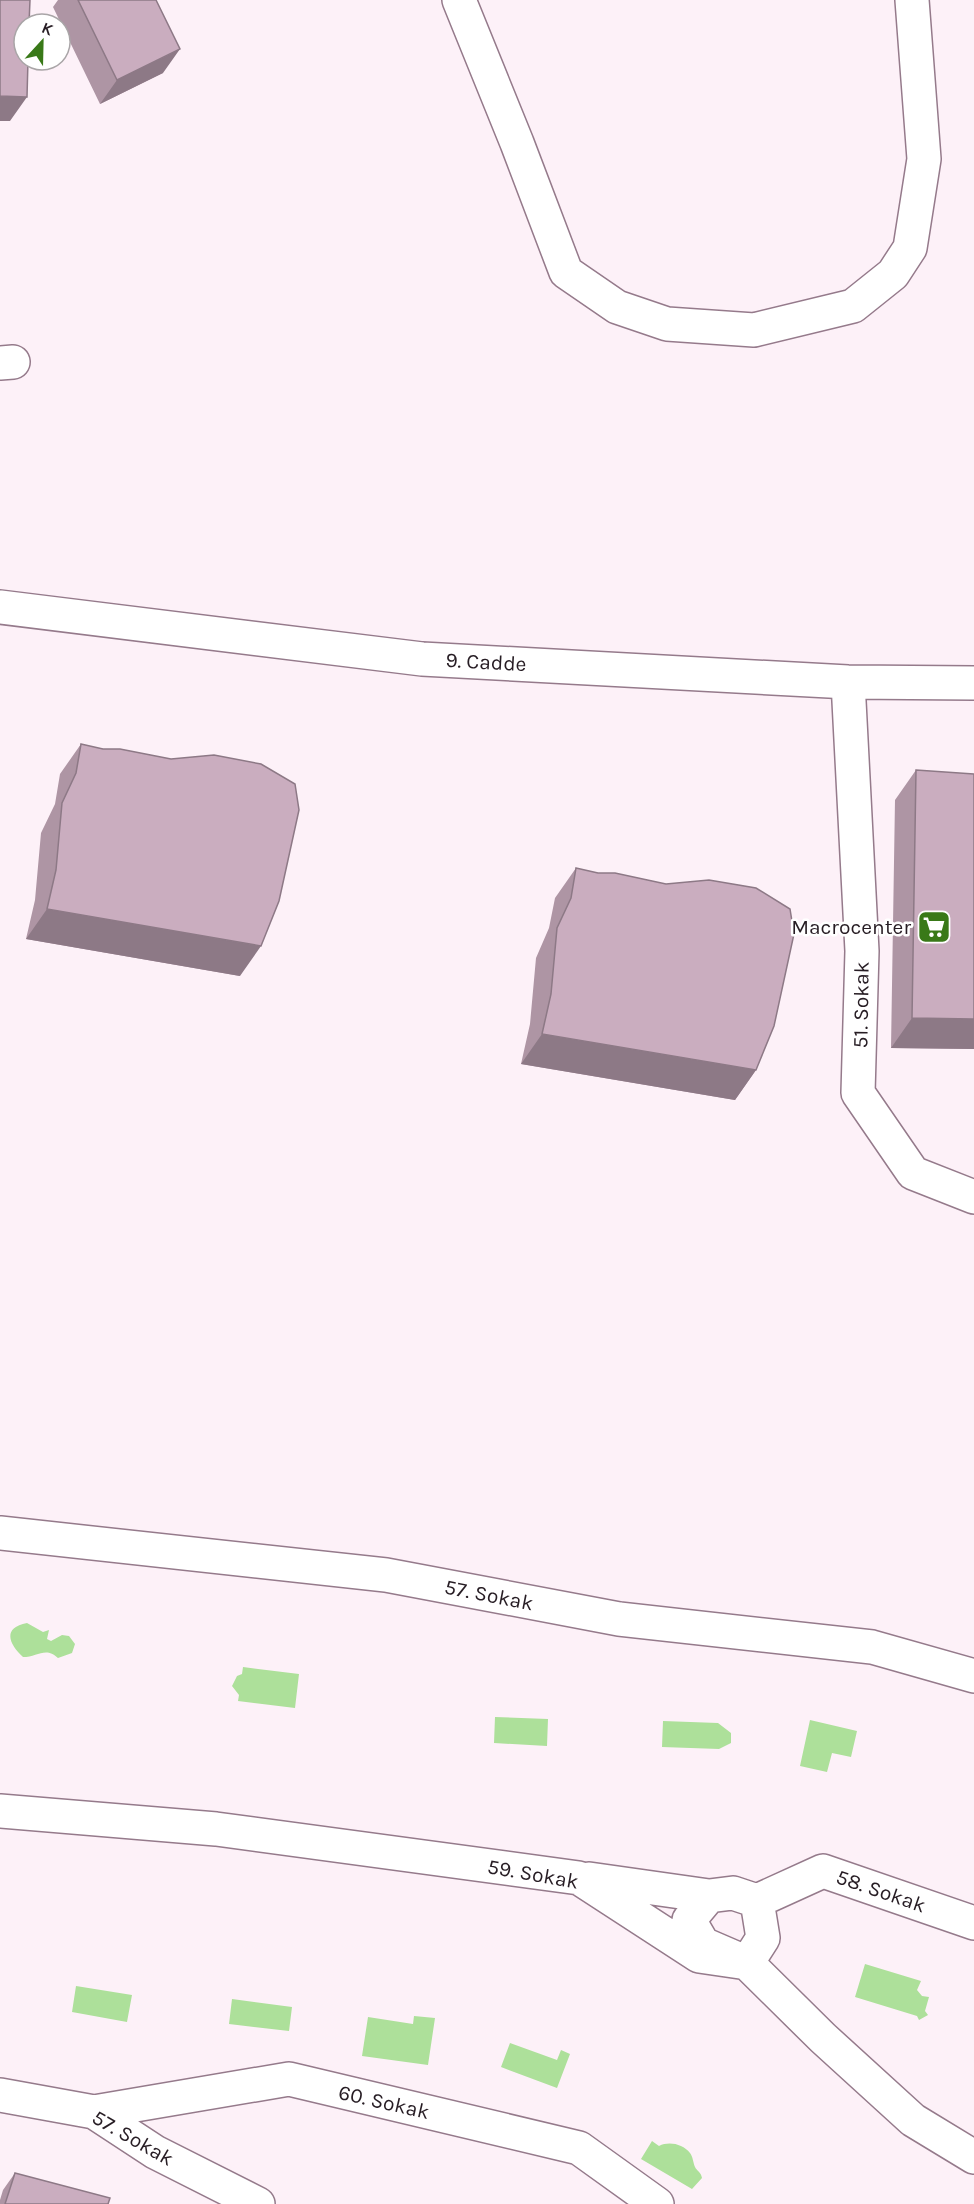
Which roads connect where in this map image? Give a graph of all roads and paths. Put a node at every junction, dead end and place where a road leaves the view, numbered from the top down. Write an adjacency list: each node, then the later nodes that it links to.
1 (459, 0): 2 (street)
2 (912, 0)
3 (0, 607): 4 (street, 9. Cadde)
4 (848, 682): 5 (street, 9. Cadde); 6 (street, 51. Sokak)
5 (974, 683)
6 (974, 1197)
7 (0, 1533): 8 (street, 57. Sokak)
8 (974, 1676)
9 (0, 1811): 10 (street, 59. Sokak)
10 (579, 1878): 11 (street); 14 (street, 59. Sokak)
11 (709, 1896): 12 (street); 14 (street)
12 (757, 1901): 13 (street, 58. Sokak); 14 (street)
13 (974, 1923)
14 (747, 1963): 17 (street)
15 (0, 2096): 16 (street, 57. Sokak)
16 (94, 2112): 18 (street, 57. Sokak); 19 (street, 60. Sokak)
17 (974, 2157)
18 (258, 2204)
19 (657, 2204)

